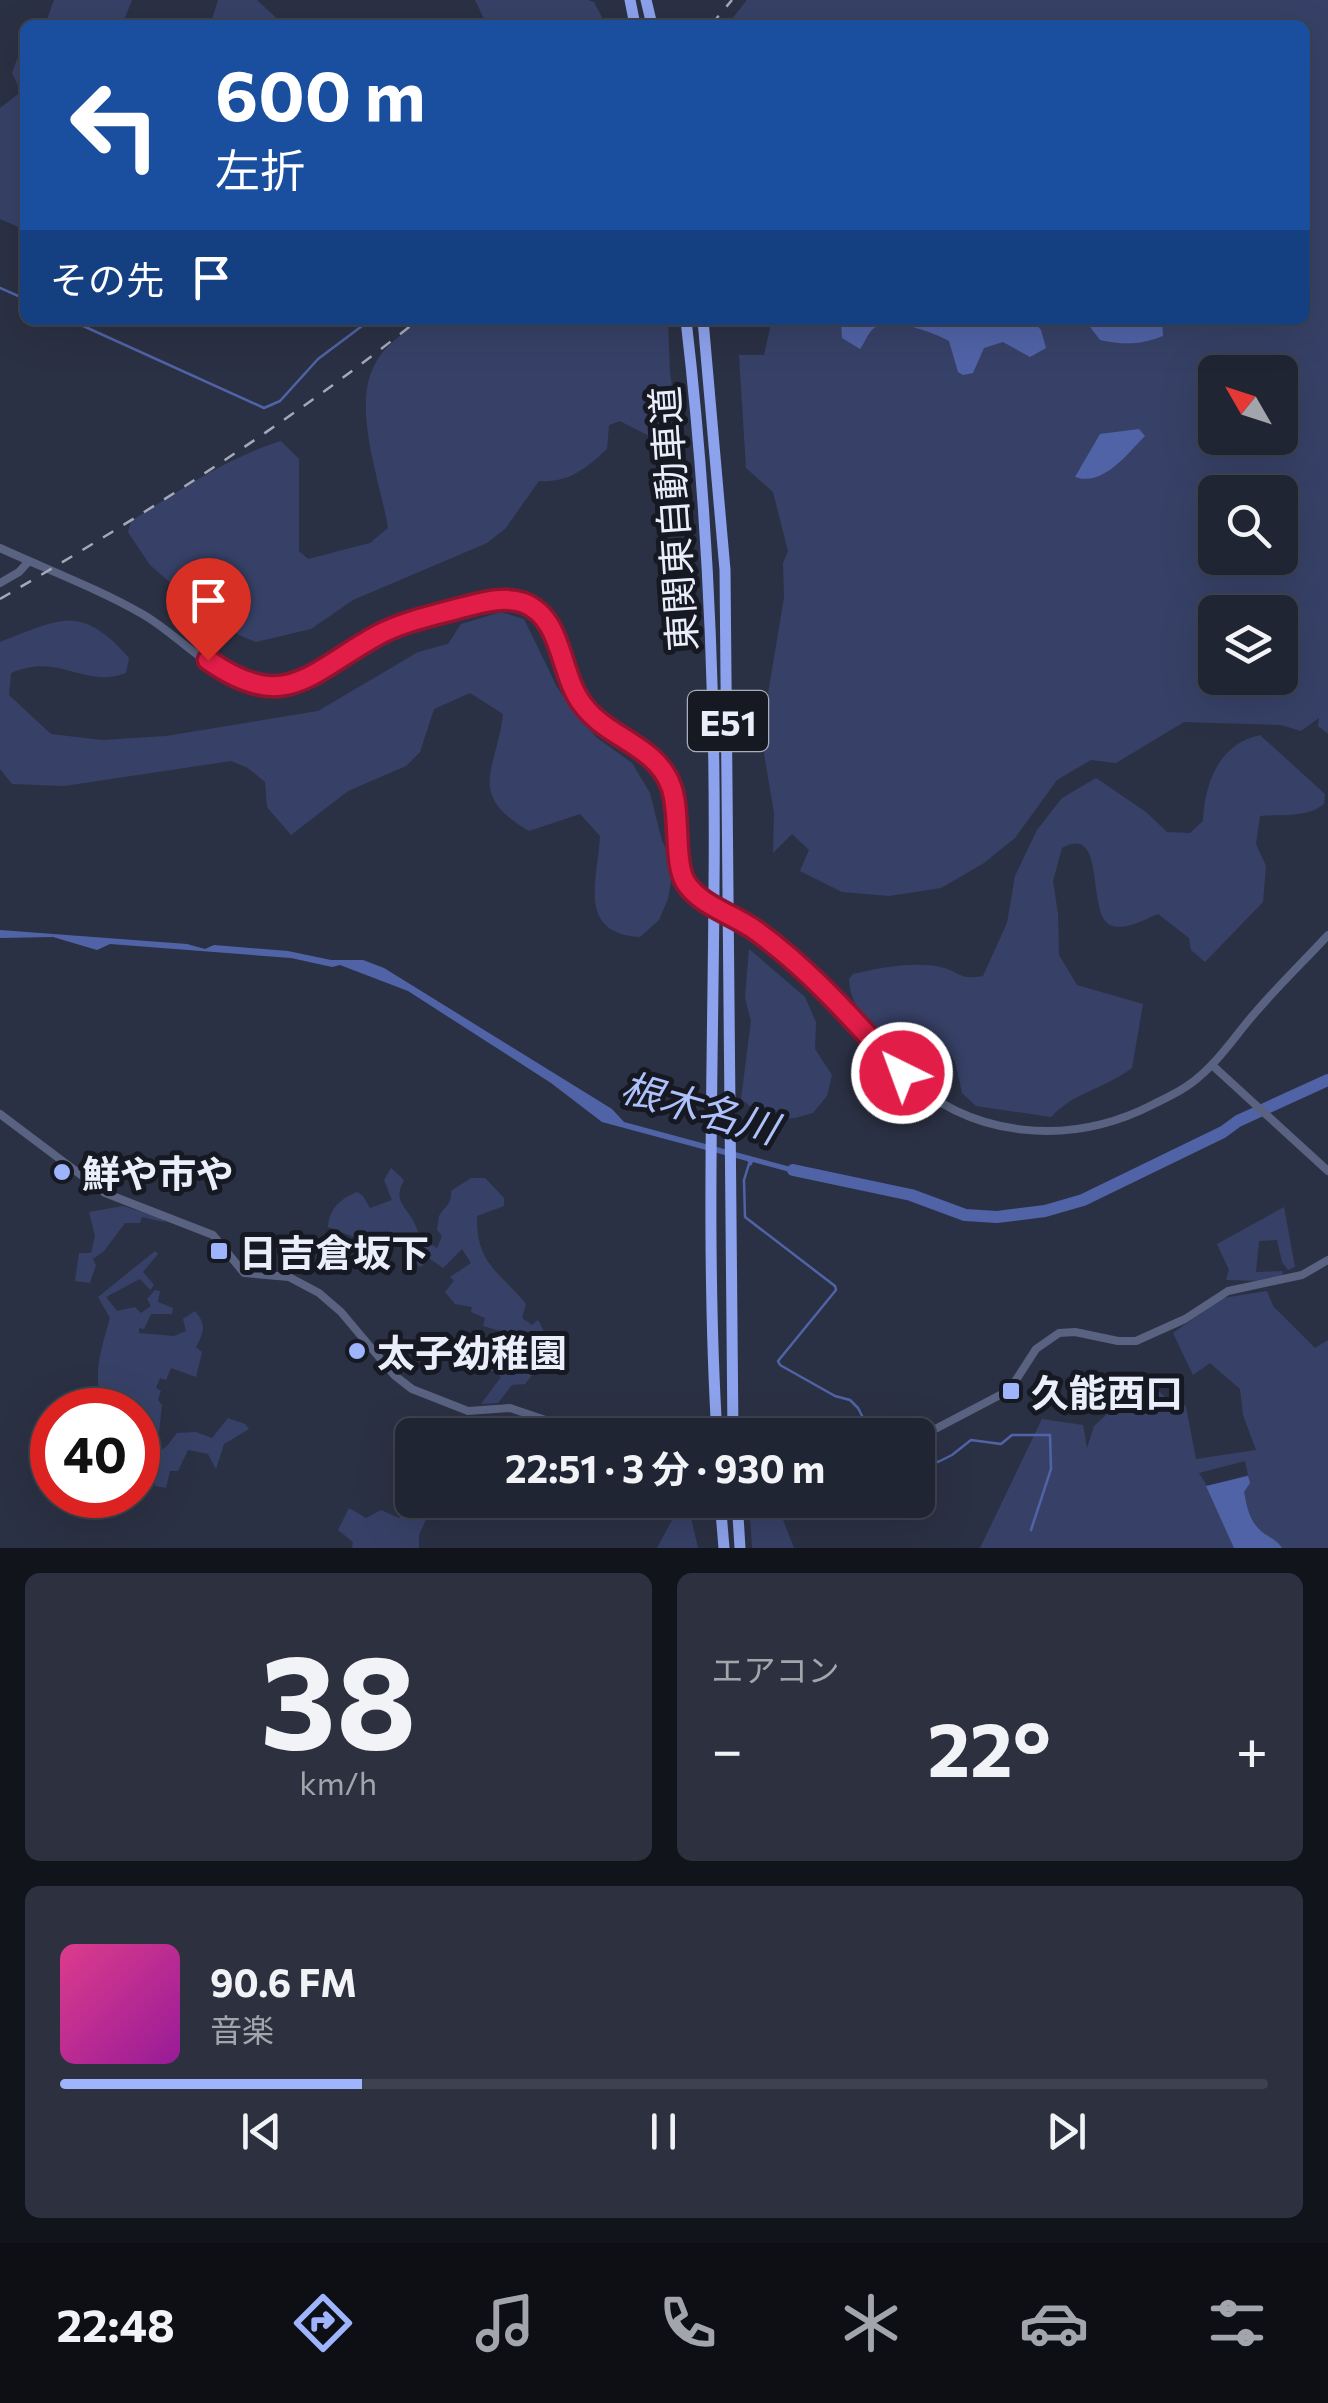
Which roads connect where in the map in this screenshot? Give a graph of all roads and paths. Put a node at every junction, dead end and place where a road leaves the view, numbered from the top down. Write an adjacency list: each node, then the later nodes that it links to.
1 (687, 325): 12 (highway, 東関東自動車道 / E51)
2 (704, 325): 13 (highway, 東関東自動車道 / E51)
3 (0, 548): 4 (street)
4 (29, 561): 5 (street); 7 (street, bridge)
5 (0, 584)
6 (1328, 935): 7 (street)
7 (1212, 1065): 9 (street)
8 (0, 1114): 11 (street)
9 (1328, 1171)
10 (1328, 1260): 14 (street)
11 (540, 1418)
12 (717, 1418)
13 (733, 1418)
14 (935, 1429)
15 (721, 1518): 17 (highway)
16 (738, 1518): 18 (highway)
17 (724, 1548)
18 (740, 1548)

